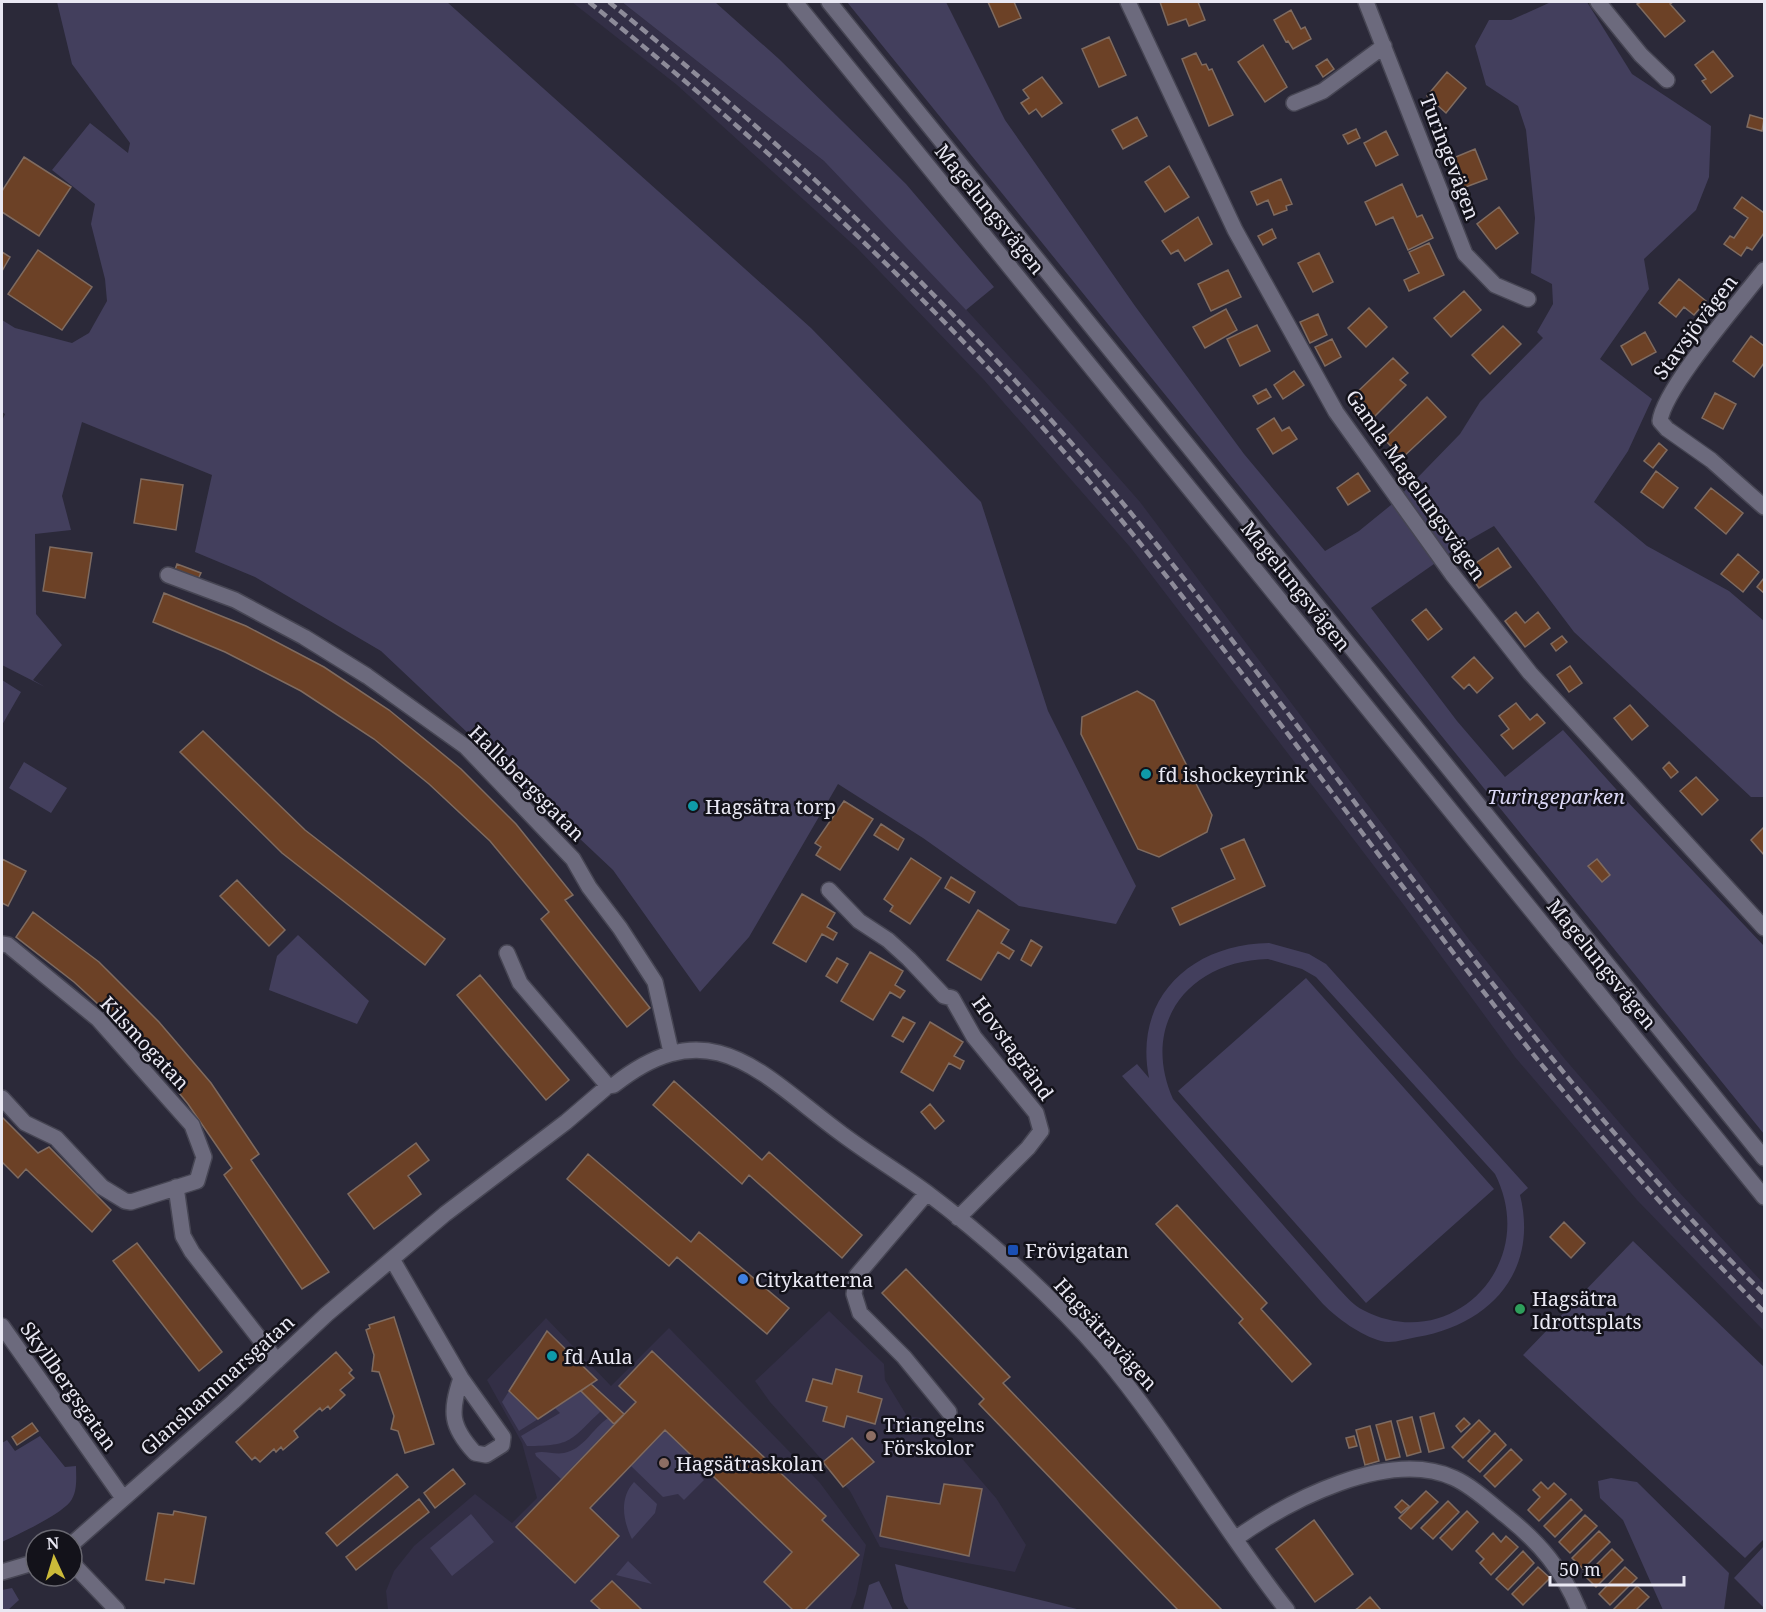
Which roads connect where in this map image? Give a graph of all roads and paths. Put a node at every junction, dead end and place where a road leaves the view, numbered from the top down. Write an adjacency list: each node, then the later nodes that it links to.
1 (795, 2): 24 (street, Magelungsvägen)
2 (829, 2): 21 (street, Magelungsvägen)
3 (1128, 2): 14 (street, Gamla Magelungsvägen)
4 (1366, 2): 6 (street, Turingevägen)
5 (1598, 2): 7 (street)
6 (1384, 46): 8 (street); 10 (street, Turingevägen)
7 (1666, 80)
8 (1294, 102)
9 (1764, 270): 11 (street, Stavsjövägen)
10 (1528, 299)
11 (1764, 507)
12 (168, 575): 18 (street, Hallsbergsgatan)
13 (830, 890): 25 (street, Hovstagränd)
14 (1764, 928)
15 (2, 944): 22 (street, Kilsmogatan)
16 (507, 953): 19 (street)
17 (690, 1050): 18 (street, Glanshammarsgatan); 23 (street, Hagsätravägen)
18 (671, 1052): 19 (street, Glanshammarsgatan)
19 (608, 1086): 26 (street, Glanshammarsgatan)
20 (2, 1098): 22 (street, Kilsmogatan)
21 (1764, 1158)
22 (176, 1187): 28 (street)
23 (927, 1193): 25 (street, Hagsätravägen); 30 (street)
24 (1764, 1197)
25 (957, 1218): 33 (street, Hagsätravägen)
26 (392, 1259): 28 (street, Glanshammarsgatan); 29 (street)
27 (2, 1326): 31 (street, Skyllbergsgatan)
28 (277, 1361): 31 (street, Glanshammarsgatan)
29 (461, 1378): 29 (street)
30 (949, 1412)
31 (123, 1498): 32 (street, Glanshammarsgatan)
32 (84, 1533)
33 (1234, 1539): 38 (street, Hagsätravägen); 39 (street)
34 (24, 1566): 35 (street)
35 (2, 1572)
36 (84, 1576): 37 (street)
37 (117, 1611)
38 (1287, 1611)
39 (1579, 1611)

